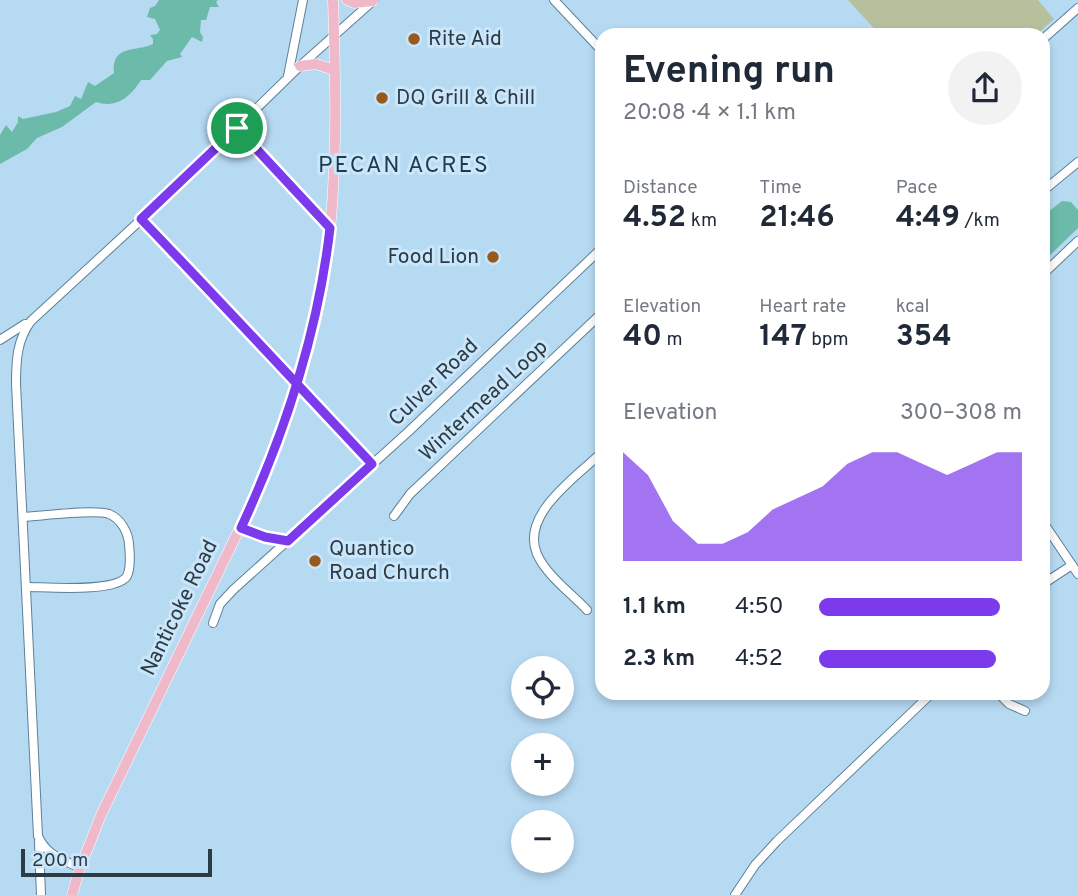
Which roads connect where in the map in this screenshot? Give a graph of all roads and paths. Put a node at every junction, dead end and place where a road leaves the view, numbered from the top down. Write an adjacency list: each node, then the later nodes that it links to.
1 (303, 0): 12 (street)
2 (333, 0): 8 (main road, Nanticoke Road)
3 (347, 0): 5 (main road)
4 (554, 0): 9 (street)
5 (374, 1): 8 (street)
6 (1078, 8): 7 (street)
7 (1050, 33)
8 (334, 35): 10 (street); 11 (main road, Nanticoke Road)
9 (595, 44)
10 (300, 66): 11 (main road); 12 (street)
11 (334, 70): 17 (main road, Nanticoke Road)
12 (287, 79): 13 (street)
13 (237, 128): 16 (street); 17 (street)
14 (1078, 162): 15 (street)
15 (1050, 185)
16 (141, 219): 22 (street); 24 (street)
17 (330, 228): 24 (main road, Nanticoke Road)
18 (1078, 241): 20 (street)
19 (595, 255): 26 (street, Culver Road)
20 (1050, 267)
21 (595, 320): 27 (street, Wintermead Loop)
22 (31, 321): 23 (street); 28 (street)
23 (0, 340)
24 (297, 385): 26 (street); 29 (main road, Nanticoke Road)
25 (595, 459): 36 (street)
26 (372, 464): 31 (street, Culver Road)
27 (394, 516)
28 (23, 517): 35 (street); 35 (street)
29 (241, 528): 31 (street); 42 (main road, Nanticoke Road)
30 (1050, 532): 32 (street)
31 (288, 541): 37 (street, Culver Road)
32 (1072, 565): 33 (street); 34 (street)
33 (1078, 574)
34 (1050, 579)
35 (27, 587): 41 (street)
36 (587, 610)
37 (213, 623)
38 (925, 700): 45 (street)
39 (1005, 700): 40 (street)
40 (1025, 710)
41 (38, 836): 42 (street); 43 (street)
42 (80, 868): 44 (main road, Nanticoke Road)
43 (41, 895)
44 (72, 895)
45 (735, 895)

